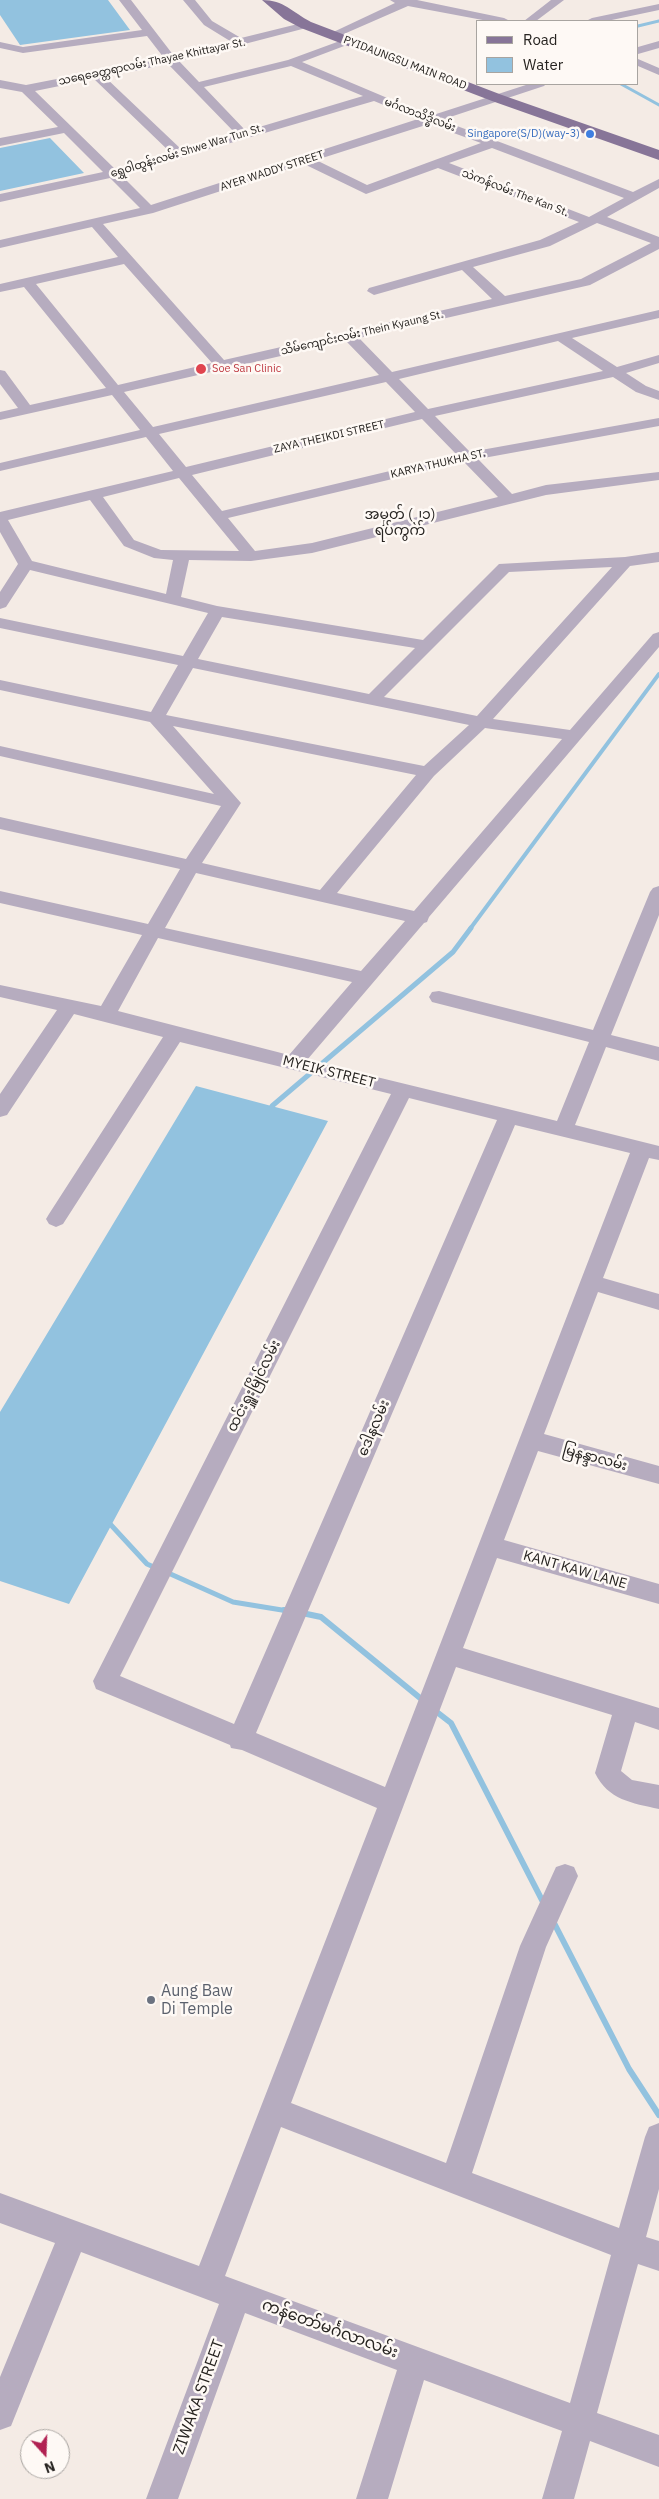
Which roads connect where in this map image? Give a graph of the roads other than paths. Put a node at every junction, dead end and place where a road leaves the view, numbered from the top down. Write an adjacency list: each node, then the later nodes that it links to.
1 (125, 0): 13 (street)
2 (189, 0): 16 (street)
3 (269, 0): 12 (main road, PYIDAUNGSU MAIN ROAD)
4 (558, 0): 10 (street)
5 (404, 1): 8 (street); 14 (street)
6 (476, 4): 8 (street)
7 (659, 7): 11 (street)
8 (463, 14): 9 (street)
9 (498, 20)
10 (531, 20)
11 (597, 20)
12 (306, 25): 14 (main road, PYIDAUNGSU MAIN ROAD); 16 (street, သရေခေတ္တရာလမ်း Thayae Khittayar St.)
13 (150, 32): 18 (street); 20 (street)
14 (332, 35): 15 (main road, PYIDAUNGSU MAIN ROAD)
15 (348, 41): 21 (street); 30 (main road, PYIDAUNGSU MAIN ROAD)
16 (241, 43): 20 (street, သရေခေတ္တရာလမ်း Thayae Khittayar St.)
17 (659, 44): 19 (street)
18 (0, 46)
19 (639, 51)
20 (171, 60): 24 (street, သရေခေတ္တရာလမ်း Thayae Khittayar St.); 27 (street)
21 (292, 62): 27 (street); 29 (street, မင်္ဂလာသိဒ္ဓိလမ်း)
22 (639, 62): 23 (street)
23 (659, 72)
24 (96, 74): 28 (street, သရေခေတ္တရာလမ်း Thayae Khittayar St.); 36 (street)
25 (0, 84): 28 (street)
26 (537, 85): 30 (street, AYER WADDY STREET)
27 (196, 86): 33 (street)
28 (26, 89): 32 (street)
29 (373, 97): 31 (street, မင်္ဂလာသိဒ္ဓိလမ်း); 33 (street, ရွှေဝါထွန်းလမ်း Shwe War Tun St.)
30 (496, 98): 31 (street, AYER WADDY STREET); 37 (main road, PYIDAUNGSU MAIN ROAD)
31 (430, 120): 35 (street, မင်္ဂလာသိဒ္ဓိလမ်း); 38 (street, AYER WADDY STREET)
32 (66, 129): 34 (street); 40 (street)
33 (243, 134): 36 (street, ရွှေဝါထွန်းလမ်း Shwe War Tun St.)
34 (0, 142)
35 (493, 143): 39 (street); 42 (street, မင်္ဂလာသိဒ္ဓိလမ်း)
36 (178, 153): 40 (street, ရွှေဝါထွန်းလမ်း Shwe War Tun St.)
37 (659, 156)
38 (306, 160): 39 (street); 44 (street, AYER WADDY STREET)
39 (440, 164): 45 (street, သဲကန်လမ်း The Kan St.)
40 (112, 174): 43 (street, ရွှေဝါထွန်းလမ်း Shwe War Tun St.); 44 (street)
41 (659, 183): 42 (street)
42 (634, 197): 45 (street)
43 (0, 198)
44 (149, 210): 46 (street, AYER WADDY STREET)
45 (593, 220): 48 (street, သဲကန်လမ်း The Kan St.); 50 (street)
46 (95, 222): 47 (street, AYER WADDY STREET); 49 (street)
47 (0, 244)
48 (656, 248): 54 (street, သိမ်ကျောင်းလမ်း Thein Kyaung St.)
49 (127, 259): 51 (street); 59 (street)
50 (464, 265): 53 (street); 54 (street)
51 (27, 282): 52 (street); 63 (street)
52 (0, 288)
53 (374, 291)
54 (502, 301): 56 (street, သိမ်ကျောင်းလမ်း Thein Kyaung St.)
55 (659, 314): 57 (street)
56 (349, 336): 59 (street, သိမ်ကျောင်းလမ်း Thein Kyaung St.); 62 (street)
57 (561, 336): 60 (street); 62 (street)
58 (659, 359): 60 (street, ZAYA THEIKDI STREET)
59 (221, 365): 63 (street, သိမ်ကျောင်းလမ်း Thein Kyaung St.)
60 (616, 372): 64 (street); 66 (street, ZAYA THEIKDI STREET)
61 (0, 374): 65 (street)
62 (389, 378): 66 (street); 69 (street)
63 (115, 389): 65 (street, သိမ်ကျောင်းလမ်း Thein Kyaung St.); 69 (street)
64 (659, 396)
65 (27, 410): 67 (street, သိမ်ကျောင်းလမ်း Thein Kyaung St.)
66 (425, 414): 70 (street); 72 (street, ZAYA THEIKDI STREET)
67 (0, 416)
68 (659, 422): 70 (street, KARYA THUKHA ST.)
69 (150, 432): 71 (street); 72 (street)
70 (466, 457): 75 (street); 76 (street, KARYA THUKHA ST.)
71 (0, 467)
72 (183, 472): 74 (street, ZAYA THEIKDI STREET); 76 (street)
73 (659, 476): 75 (street)
74 (93, 494): 77 (street, ZAYA THEIKDI STREET); 78 (street)
75 (507, 498): 79 (street)
76 (218, 516): 79 (street)
77 (0, 518): 82 (street)
78 (182, 556): 79 (street); 83 (street)
79 (251, 556)
80 (659, 557): 81 (street)
81 (625, 562): 88 (street); 93 (street)
82 (26, 564): 83 (street); 84 (street)
83 (172, 600): 85 (street)
84 (0, 604)
85 (217, 611): 88 (street); 89 (street)
86 (0, 623): 89 (street)
87 (659, 637): 94 (street)
88 (427, 645): 91 (street)
89 (188, 662): 91 (street); 92 (street)
90 (0, 685): 92 (street)
91 (373, 699): 93 (street)
92 (156, 718): 96 (street); 97 (street)
93 (481, 722): 94 (street); 96 (street)
94 (574, 736): 103 (street)
95 (0, 751): 97 (street)
96 (428, 772): 100 (street)
97 (232, 803): 99 (street)
98 (0, 823): 99 (street)
99 (190, 867): 100 (street); 104 (street)
100 (325, 896): 103 (street)
101 (0, 897): 104 (street)
102 (658, 899): 111 (street)
103 (420, 918): 105 (street)
104 (154, 931): 105 (street); 109 (street)
105 (367, 979): 113 (street)
106 (0, 991): 108 (street, MYEIK STREET)
107 (439, 997): 111 (street)
108 (69, 1006): 109 (street, MYEIK STREET); 115 (street)
109 (106, 1014): 110 (street, MYEIK STREET)
110 (175, 1034): 113 (street, MYEIK STREET); 119 (street)
111 (600, 1040): 112 (street); 117 (street)
112 (659, 1054)
113 (293, 1063): 114 (street, MYEIK STREET)
114 (403, 1090): 116 (street, MYEIK STREET); 129 (street, ထင်းရှူးမြိုင်လမ်း)
115 (0, 1110)
116 (509, 1116): 117 (street, MYEIK STREET); 129 (street, ဒေါနလမ်း)
117 (563, 1130): 118 (street, MYEIK STREET)
118 (651, 1151): 120 (street)
119 (56, 1219)
120 (591, 1282): 121 (street); 122 (street)
121 (659, 1302)
122 (531, 1440): 123 (street, မြနန္ဒာလမ်း); 124 (street)
123 (659, 1475)
124 (490, 1546): 125 (street, KANT KAW LANE); 126 (street)
125 (659, 1594)
126 (448, 1654): 127 (street); 131 (street)
127 (626, 1709): 128 (street); 130 (street)
128 (659, 1719)
129 (240, 1740): 131 (street)
130 (659, 1797)
131 (392, 1802): 133 (street)
132 (565, 1876): 135 (street)
133 (273, 2110): 135 (street); 140 (street)
134 (659, 2138): 138 (street)
135 (455, 2180): 138 (street)
136 (0, 2208): 137 (street, ကန်တော်မင်္ဂလာလမ်း)
137 (73, 2235): 140 (street, ကန်တော်မင်္ဂလာလမ်း); 143 (street)
138 (628, 2245): 139 (street); 144 (street)
139 (659, 2256)
140 (207, 2284): 141 (street, ကန်တော်မင်္ဂလာလမ်း)
141 (237, 2295): 142 (street, ကန်တော်မင်္ဂလာလမ်း); 146 (street, ZIWAKA STREET)
142 (415, 2361): 144 (street, ကန်တော်မင်္ဂလာလမ်း); 147 (street)
143 (0, 2414)
144 (578, 2422): 145 (street, ကန်တော်မင်္ဂလာလမ်း); 148 (street)
145 (659, 2451)
146 (162, 2499)
147 (372, 2499)
148 (558, 2499)

